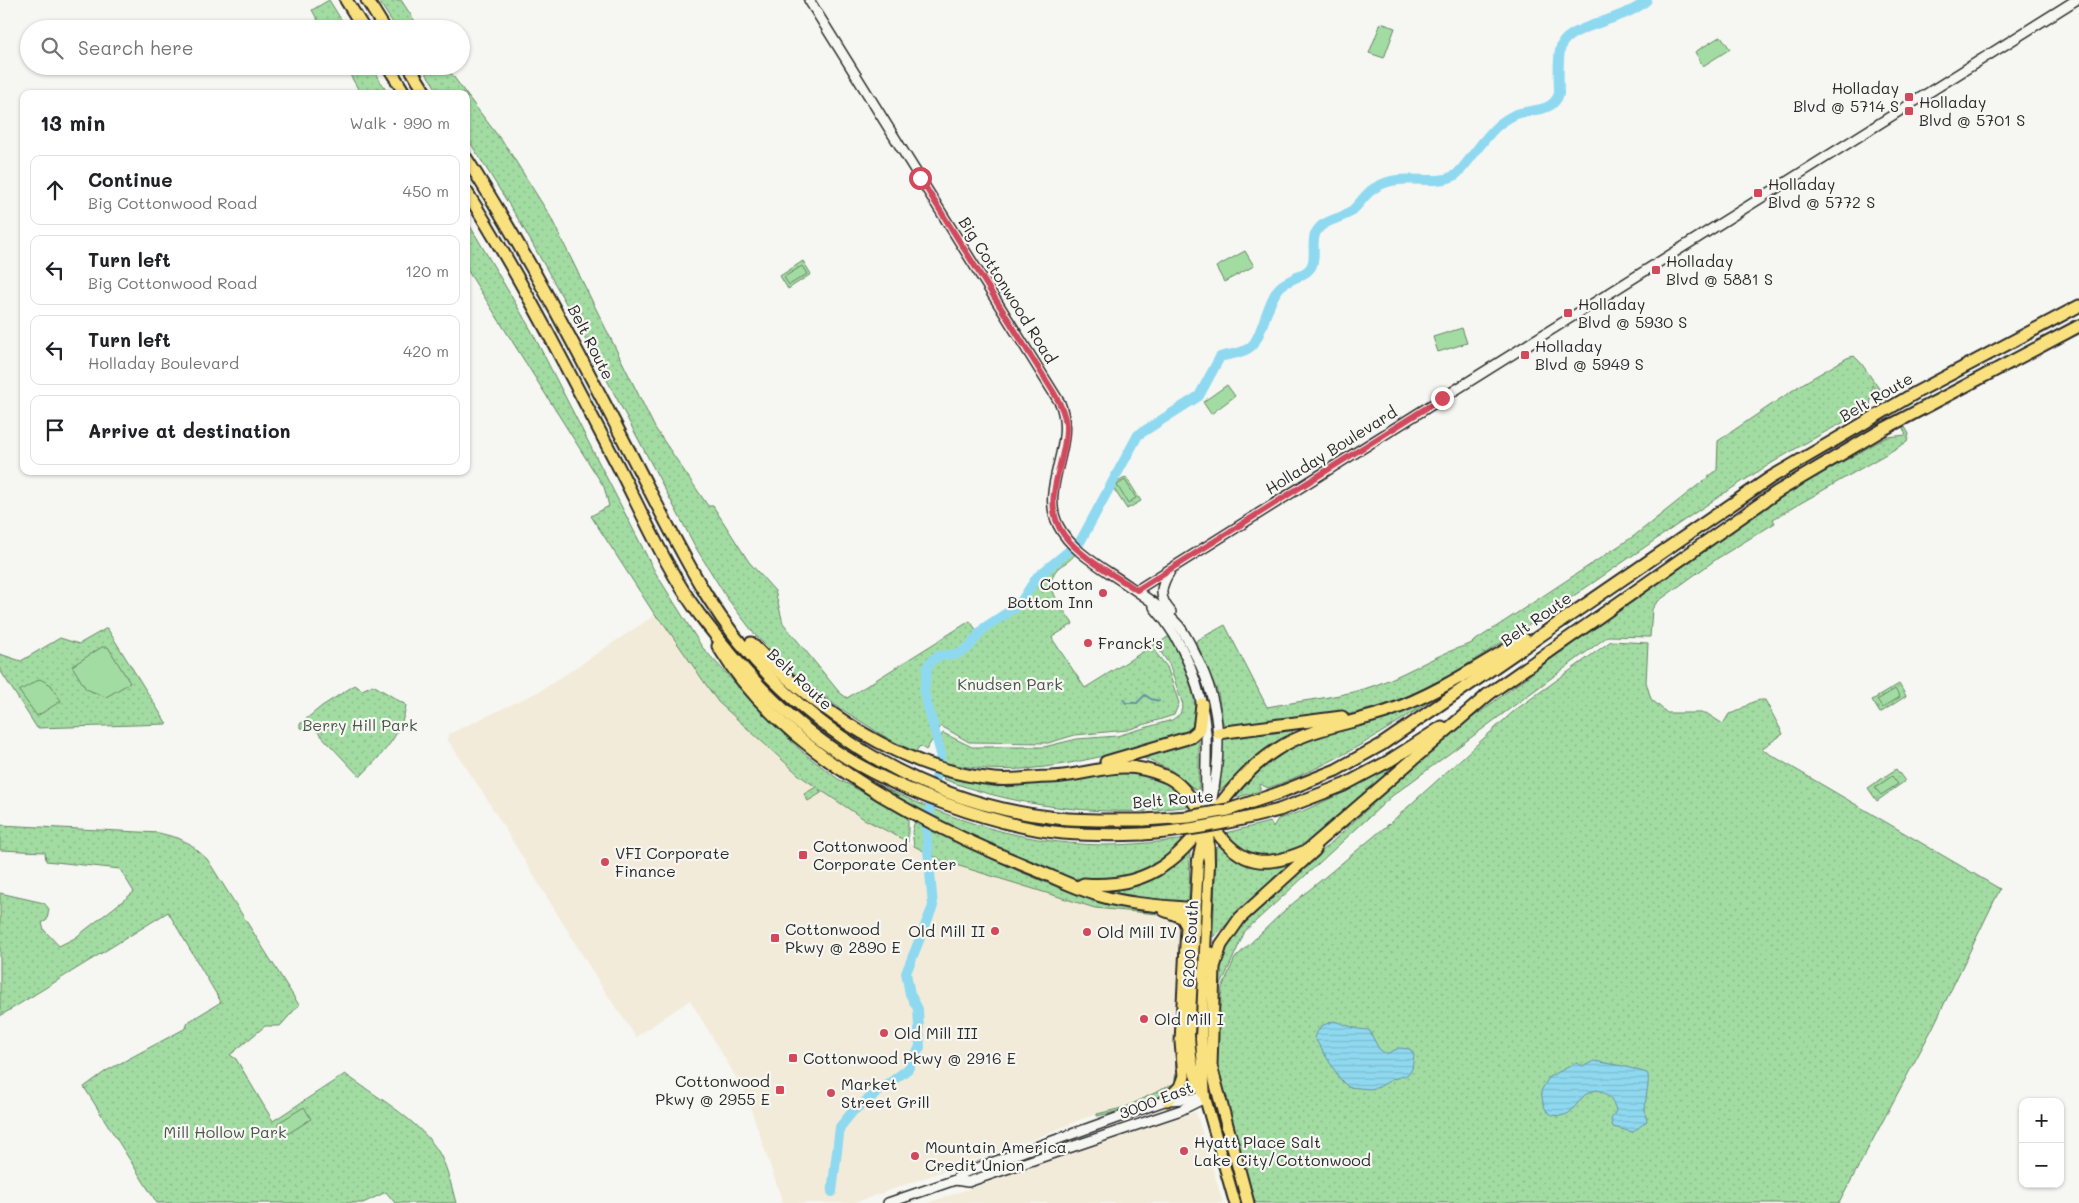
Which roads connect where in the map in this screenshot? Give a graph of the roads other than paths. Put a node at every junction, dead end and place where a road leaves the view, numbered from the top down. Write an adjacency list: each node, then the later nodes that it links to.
1 (346, 0): 5 (highway)
2 (367, 0): 6 (highway)
3 (809, 0): 17 (main road, Big Cottonwood Road)
4 (2076, 0): 16 (main road, Holladay Boulevard)
5 (358, 20)
6 (379, 20)
7 (393, 75): 9 (highway)
8 (414, 75): 10 (highway)
9 (403, 90)
10 (423, 90)
11 (470, 165): 15 (highway, Belt Route)
12 (470, 198): 19 (highway, Belt Route)
13 (2079, 306): 18 (highway, Belt Route)
14 (2079, 326): 21 (highway, Belt Route)
15 (681, 550): 25 (highway); 26 (highway, Belt Route)
16 (1171, 569): 17 (main road, Holladay Boulevard); 20 (main road)
17 (1140, 593): 20 (main road, 6200 South); 22 (main road, 6200 South)
18 (1589, 601): 23 (highway); 26 (highway, Belt Route, bridge)
19 (698, 612): 26 (highway, Belt Route); 29 (highway)
20 (1180, 628): 24 (main road, 6200 South)
21 (1490, 693): 26 (highway, Belt Route, bridge); 27 (highway)
22 (1202, 704): 25 (highway); 28 (main road, 6200 South)
23 (1386, 712): 24 (highway); 28 (highway)
24 (1218, 733): 28 (main road, 6200 South)
25 (1056, 776): 28 (highway)
26 (895, 777)
27 (1346, 819): 28 (highway); 32 (highway)
28 (1208, 820): 29 (highway); 31 (main road, 6200 South); 33 (main road, 6200 South)
29 (1078, 887): 30 (highway)
30 (1150, 905): 31 (highway); 36 (highway)
31 (1195, 909): 34 (main road, 6200 South)
32 (1240, 918): 33 (highway); 40 (highway)
33 (1203, 974): 35 (main road, 6200 South)
34 (1190, 1054): 35 (main road, 6200 South); 36 (main road)
35 (1205, 1098): 36 (main road, 3000 East); 37 (main road, 3000 East); 39 (main road, 6200 South)
36 (1167, 1100): 37 (main road, 3000 East)
37 (955, 1180): 38 (main road, 3000 East)
38 (888, 1203)
39 (1235, 1203)
40 (1248, 1203)

